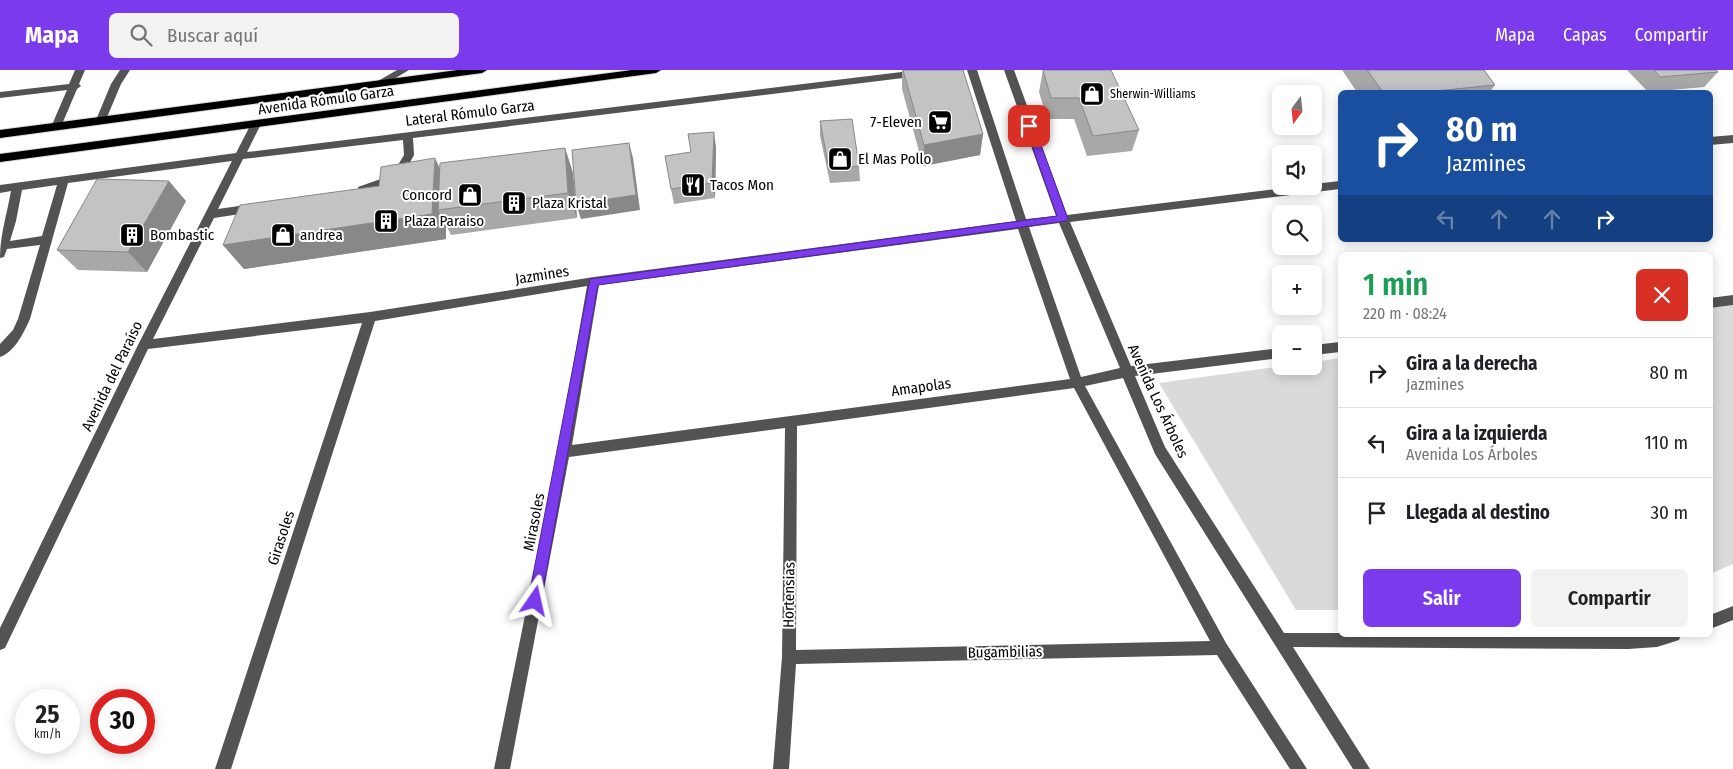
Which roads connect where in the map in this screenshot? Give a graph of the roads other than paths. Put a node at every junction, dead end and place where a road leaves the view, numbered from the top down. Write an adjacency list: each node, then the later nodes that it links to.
1 (80, 70): 11 (street)
2 (125, 70): 13 (street)
3 (384, 70): 10 (street)
4 (404, 70): 10 (street)
5 (482, 70): 10 (main road, Avenida Rómulo Garza)
6 (656, 70): 14 (main road, Avenida Rómulo Garza)
7 (944, 70): 17 (street, Lateral Rómulo Garza)
8 (972, 70): 30 (street)
9 (1009, 70): 29 (street, Avenida Los Árboles)
10 (377, 83): 13 (main road, Avenida Rómulo Garza)
11 (76, 86): 12 (street); 15 (street)
12 (0, 95)
13 (101, 120): 15 (main road, Avenida Rómulo Garza)
14 (256, 124): 20 (street, Avenida del Paraíso); 21 (main road, Avenida Rómulo Garza)
15 (56, 127): 16 (main road, Avenida Rómulo Garza)
16 (0, 134)
17 (408, 136): 20 (street, Lateral Rómulo Garza); 26 (street)
18 (1733, 139): 19 (street)
19 (1713, 141)
20 (241, 156): 22 (street, Lateral Rómulo Garza); 28 (street, Avenida del Paraíso)
21 (0, 158)
22 (64, 180): 24 (street, Lateral Rómulo Garza); 31 (street)
23 (1338, 185): 29 (street, Jazmines)
24 (17, 186): 25 (street, Lateral Rómulo Garza); 32 (street)
25 (0, 188)
26 (351, 192)
27 (267, 206): 28 (street)
28 (211, 214): 37 (street, Avenida del Paraíso)
29 (1063, 219): 30 (street, Jazmines); 42 (street, Avenida Los Árboles)
30 (1022, 224): 33 (street, Jazmines); 43 (street)
31 (45, 240): 32 (street); 40 (street)
32 (1, 248)
33 (594, 281): 36 (street, Jazmines); 45 (street, Mirasoles)
34 (1733, 300): 35 (street)
35 (1713, 302)
36 (370, 317): 37 (street, Jazmines); 53 (street, Girasoles)
37 (144, 346): 50 (street, Avenida del Paraíso)
38 (1338, 346): 39 (street)
39 (1322, 349)
40 (0, 352)
41 (1272, 355): 42 (street, Amapolas)
42 (1126, 372): 43 (street, Amapolas); 49 (street, Avenida Los Árboles)
43 (1077, 383): 44 (street, Amapolas); 51 (street)
44 (791, 421): 45 (street, Amapolas); 52 (street, Hortensias)
45 (564, 452): 54 (street, Mirasoles)
46 (1733, 613): 47 (street)
47 (1713, 621)
48 (1667, 637): 49 (street)
49 (1279, 640): 57 (street, Avenida Los Árboles)
50 (0, 643)
51 (1220, 648): 52 (street, Bugambilias); 56 (street)
52 (788, 657): 55 (street, Hortensias)
53 (223, 769)
54 (502, 769)
55 (781, 769)
56 (1299, 769)
57 (1362, 769)

